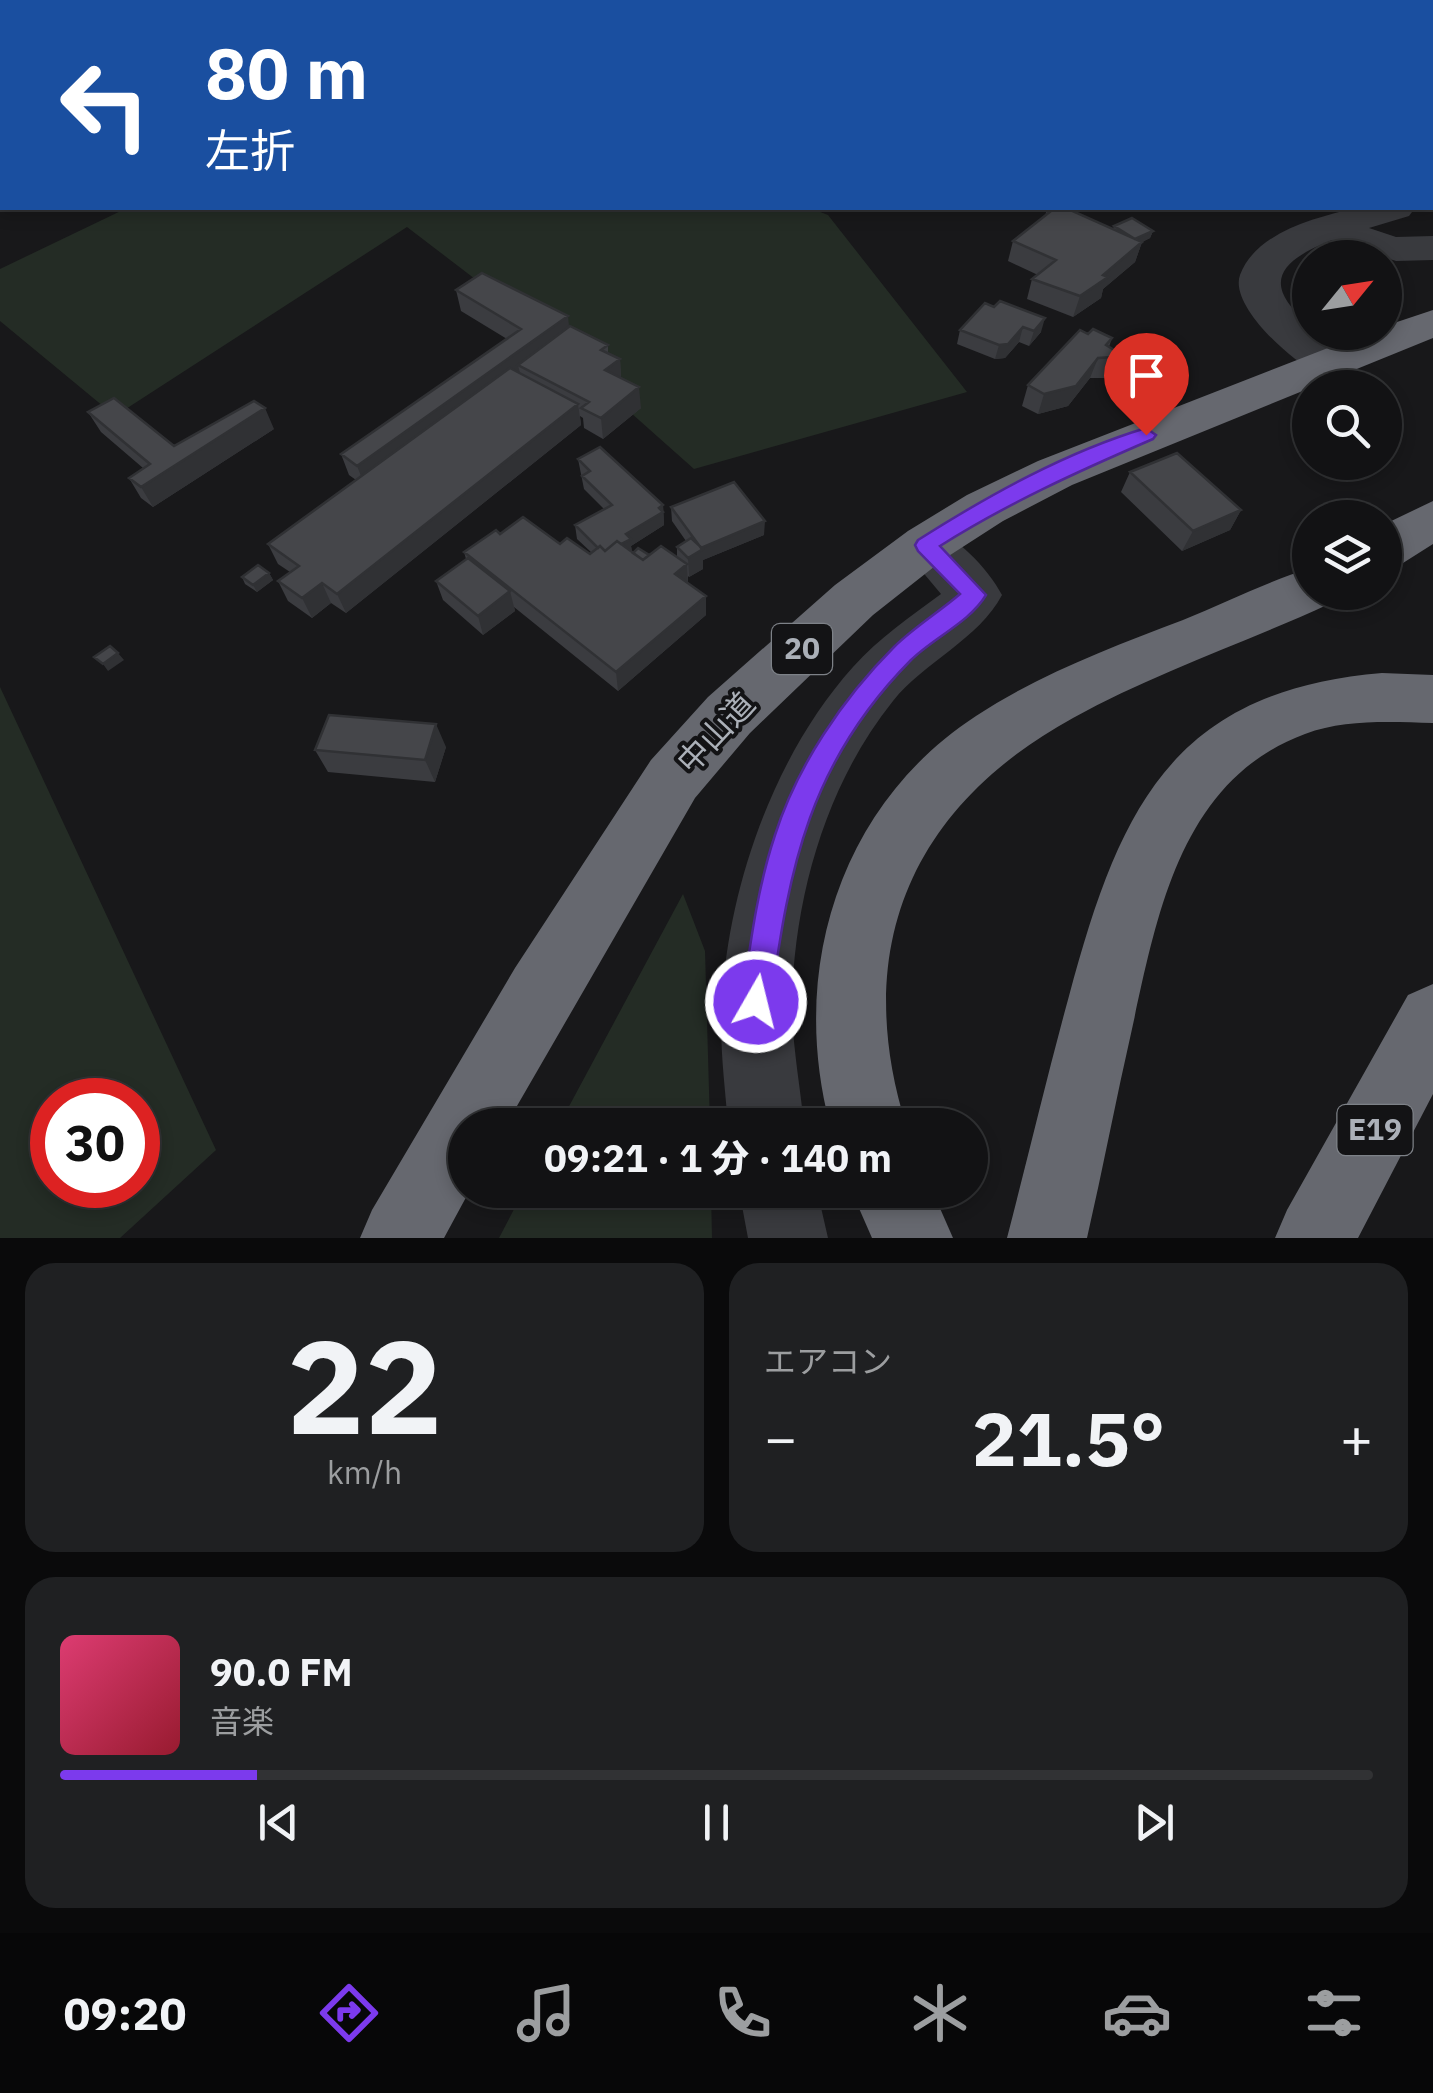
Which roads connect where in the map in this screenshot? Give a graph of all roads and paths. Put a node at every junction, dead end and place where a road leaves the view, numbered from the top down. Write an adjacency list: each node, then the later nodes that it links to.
1 (1390, 210): 2 (street)
2 (1337, 227): 3 (street); 5 (street)
3 (1433, 248)
4 (1433, 323): 5 (highway, 中山道 / 20)
5 (1330, 362): 8 (highway, 中山道 / 20)
6 (1433, 520): 7 (highway)
7 (1402, 539)
8 (926, 545): 12 (street); 16 (highway, 中山道 / 20)
9 (1292, 597): 13 (highway)
10 (1433, 699): 19 (highway)
11 (1433, 1020): 20 (highway, E19)
12 (765, 1108)
13 (865, 1108)
14 (782, 1208): 17 (street)
15 (899, 1208): 18 (highway)
16 (400, 1238)
17 (788, 1238)
18 (913, 1238)
19 (1046, 1238)
20 (1315, 1238)

